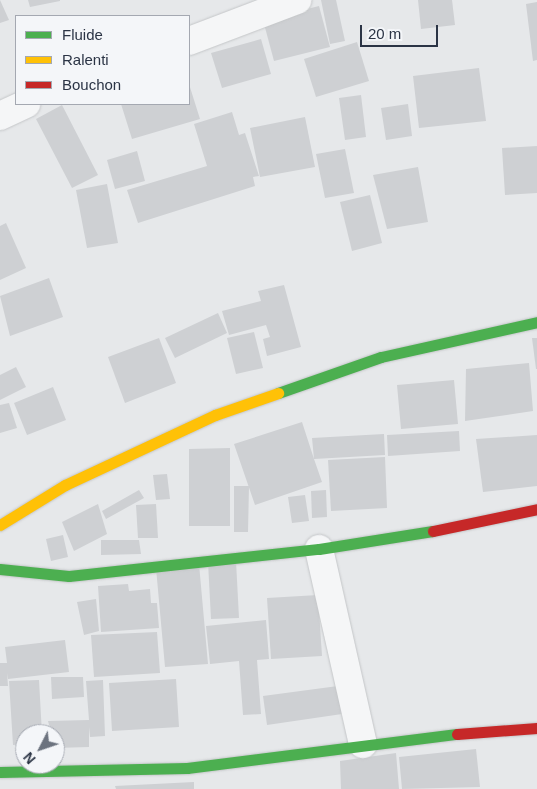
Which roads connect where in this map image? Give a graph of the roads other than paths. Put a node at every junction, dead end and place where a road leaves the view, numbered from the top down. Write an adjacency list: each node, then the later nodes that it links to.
1 (297, 0): 2 (street)
2 (190, 42)
3 (24, 105): 4 (street)
4 (0, 116)
5 (537, 322): 7 (street)
6 (537, 509): 8 (street)
7 (0, 525)
8 (318, 549): 9 (street); 11 (street)
9 (0, 568)
10 (537, 728): 11 (street)
11 (363, 744): 12 (street)
12 (0, 772)

